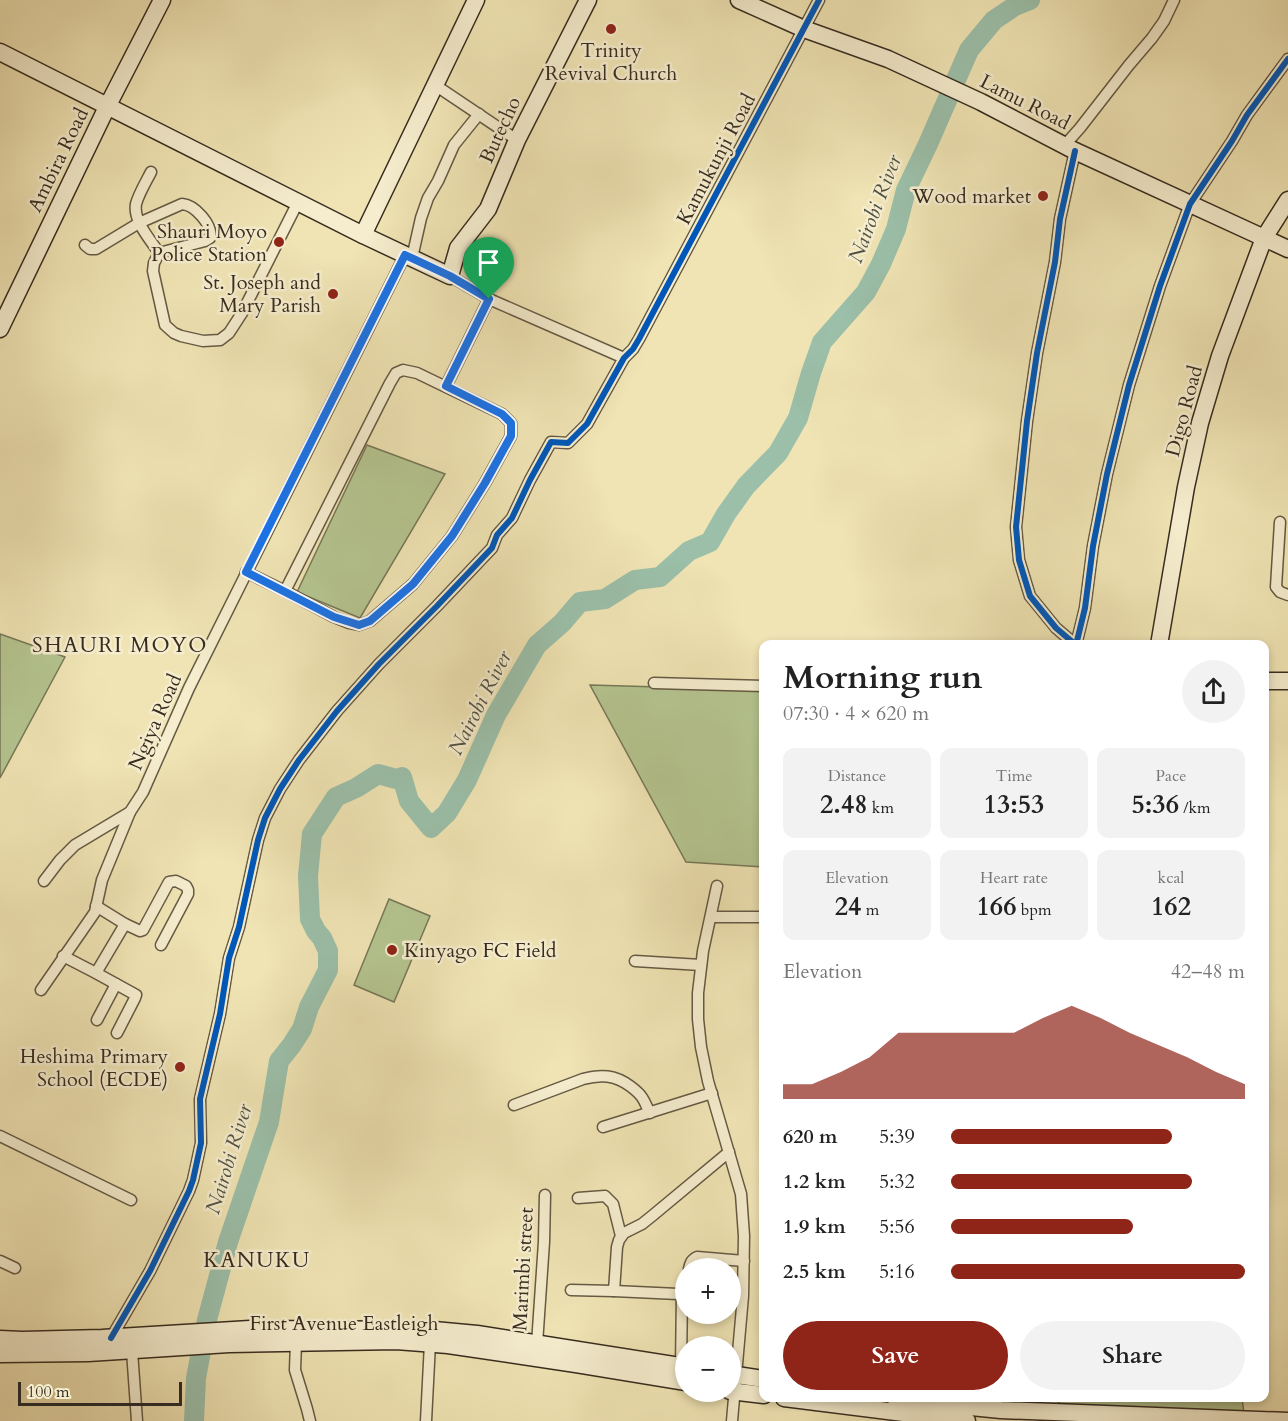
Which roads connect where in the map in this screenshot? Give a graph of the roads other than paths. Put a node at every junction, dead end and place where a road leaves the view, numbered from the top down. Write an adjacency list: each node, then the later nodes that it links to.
1 (162, 0): 11 (main road, Ambira Road)
2 (476, 0): 10 (main road)
3 (740, 0): 7 (main road, Lamu Road)
4 (819, 0): 7 (street, Kamukunji Road)
5 (1174, 0): 14 (street)
6 (584, 2): 13 (main road, Butecho)
7 (804, 29): 14 (main road, Lamu Road); 29 (street, Kamukunji Road)
8 (0, 52): 11 (main road)
9 (1288, 59): 18 (street)
10 (435, 85): 12 (street); 20 (main road)
11 (107, 106): 17 (main road); 28 (main road, Ambira Road)
12 (479, 114): 13 (street); 25 (street, Ngiya Road)
13 (517, 140): 26 (main road, Butecho)
14 (1069, 148): 18 (main road, Lamu Road); 35 (street)
15 (151, 172): 19 (street)
16 (1288, 200): 21 (main road, Digo Road)
17 (298, 202): 20 (main road); 24 (street)
18 (1190, 204): 21 (main road, Lamu Road); 36 (street)
19 (139, 223): 22 (street); 24 (street); 24 (street)
20 (363, 235): 25 (main road)
21 (1264, 238): 23 (main road, Lamu Road); 37 (main road, Digo Road)
22 (85, 245)
23 (1288, 249)
24 (159, 253)
25 (409, 256): 26 (main road); 32 (street, Ngiya Road)
26 (450, 276): 27 (street)
27 (489, 299): 29 (street); 30 (street)
28 (0, 329)
29 (624, 358): 77 (street, Kamukunji Road)
30 (446, 386): 33 (street); 33 (street)
31 (1280, 522): 34 (street)
32 (246, 572): 33 (street); 42 (street, Ngiya Road)
33 (285, 591)
34 (1288, 595)
35 (1070, 640)
36 (1077, 640)
37 (1160, 640)
38 (1269, 681): 39 (main road)
39 (1288, 681)
40 (654, 683): 41 (street)
41 (759, 686)
42 (130, 812): 43 (street, Ngiya Road); 45 (street)
43 (44, 881)
44 (717, 886): 46 (street)
45 (96, 906): 48 (street); 50 (street)
46 (711, 917): 47 (street); 52 (street)
47 (759, 917)
48 (125, 924): 49 (street); 53 (street)
49 (161, 945)
50 (63, 956): 53 (street); 55 (street)
51 (635, 961): 52 (street)
52 (701, 965): 58 (street)
53 (96, 973): 54 (street)
54 (116, 984): 56 (street); 57 (street)
55 (40, 990)
56 (97, 1020)
57 (117, 1034)
58 (712, 1093): 60 (street); 63 (street)
59 (513, 1105): 60 (street)
60 (650, 1113): 61 (street)
61 (603, 1127)
62 (0, 1136): 66 (street)
63 (729, 1152): 67 (street); 70 (street)
64 (544, 1195): 82 (street, Marimbi street)
65 (578, 1198): 67 (street)
66 (131, 1200)
67 (621, 1236): 73 (street)
68 (0, 1261): 71 (street)
69 (741, 1261): 70 (street)
70 (744, 1261): 75 (street)
71 (15, 1268)
72 (570, 1290): 73 (street)
73 (614, 1291): 74 (street)
74 (675, 1291)
75 (737, 1336)
76 (229, 1337): 79 (main road, First Avenue Eastleigh); 80 (main road, First Avenue Eastleigh); 82 (main road, First Avenue Eastleigh)
77 (111, 1338): 78 (main road, First Avenue Eastleigh); 79 (main road, First Avenue Eastleigh)
78 (0, 1339)
79 (192, 1339): 83 (main road, First Avenue Eastleigh)
80 (296, 1342): 81 (main road, First Avenue Eastleigh); 96 (street)
81 (430, 1343): 86 (main road, First Avenue Eastleigh); 97 (street)
82 (537, 1344): 85 (main road, First Avenue Eastleigh)
83 (132, 1351): 84 (main road, First Avenue Eastleigh); 95 (street)
84 (0, 1354)
85 (675, 1370)
86 (675, 1371)
87 (759, 1380): 88 (main road)
88 (741, 1382)
89 (741, 1386): 90 (main road)
90 (759, 1393)
91 (732, 1402): 98 (street)
92 (820, 1402): 94 (main road)
93 (933, 1402): 94 (main road)
94 (956, 1417): 99 (main road)
95 (137, 1421)
96 (310, 1421)
97 (426, 1421)
98 (732, 1421)
99 (1288, 1421)

